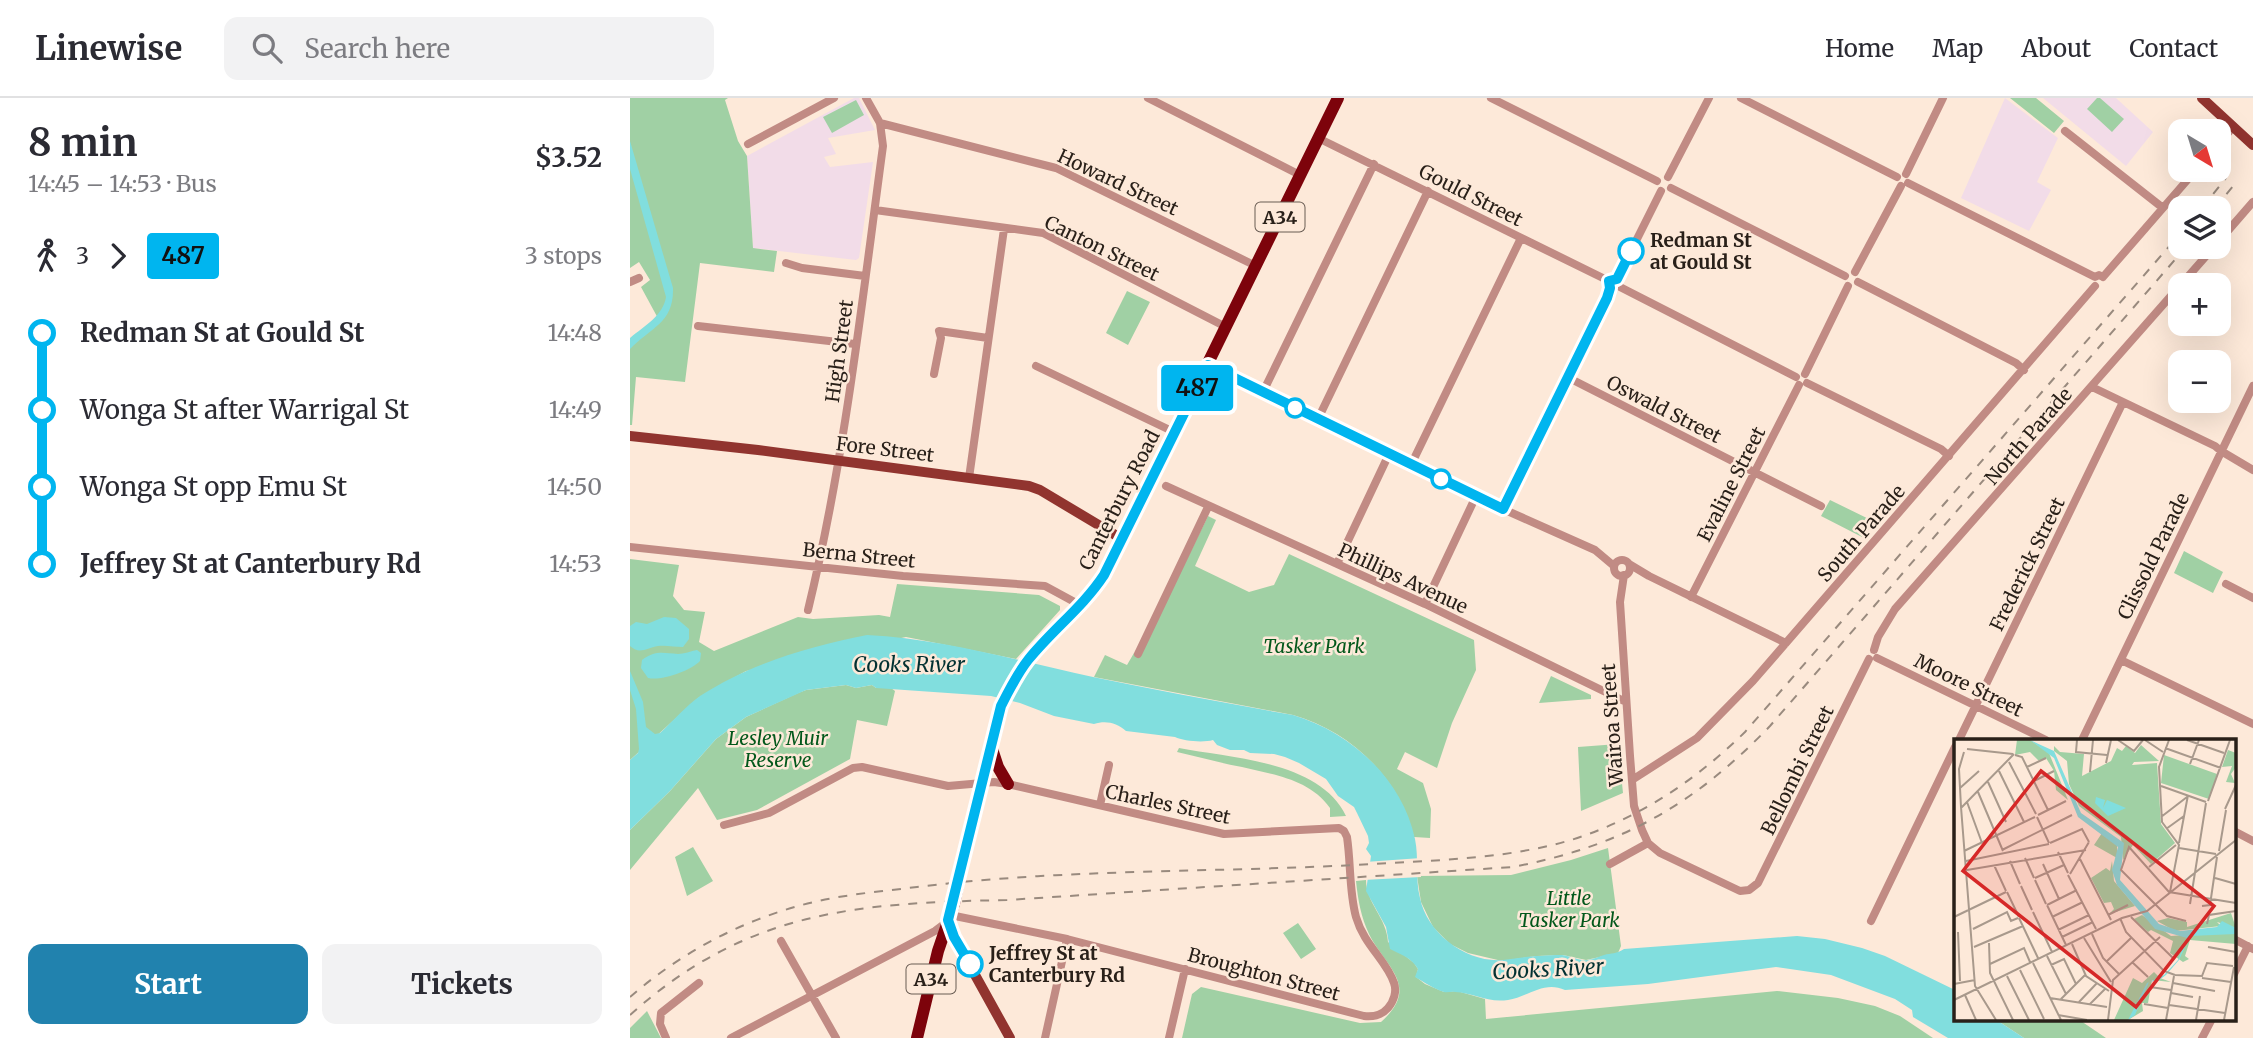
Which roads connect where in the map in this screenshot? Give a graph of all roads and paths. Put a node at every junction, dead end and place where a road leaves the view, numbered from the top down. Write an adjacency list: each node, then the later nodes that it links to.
1 (834, 98): 15 (street)
2 (866, 98): 10 (street, High Street)
3 (1148, 98): 18 (street)
4 (1338, 98): 14 (highway, Canterbury Road / A34)
5 (1491, 98): 21 (street)
6 (1709, 98): 19 (street)
7 (1741, 98): 20 (street)
8 (1943, 98): 20 (street)
9 (2202, 98): 11 (main road)
10 (880, 123): 28 (street, High Street); 34 (street, Howard Street)
11 (2233, 127): 12 (street); 16 (main road)
12 (2231, 129)
13 (2065, 131): 27 (street)
14 (1318, 138): 17 (street, Gould Street); 18 (highway, Canterbury Road / A34)
15 (748, 144)
16 (2253, 145)
17 (1374, 164): 24 (street, Gould Street); 54 (street)
18 (1300, 175): 34 (highway, Canterbury Road / A34)
19 (1668, 177): 21 (street); 23 (street)
20 (1903, 180): 35 (street); 38 (street)
21 (1657, 181): 25 (street)
22 (2186, 182): 27 (street, South Parade)
23 (1671, 188): 25 (street); 37 (street)
24 (1428, 191): 31 (street, Gould Street); 56 (street)
25 (1661, 191): 40 (street)
26 (2253, 202): 29 (street)
27 (2163, 208): 38 (street, South Parade)
28 (875, 210): 30 (street, Canton Street); 36 (street, High Street)
29 (2231, 227)
30 (1004, 229): 43 (street, Canton Street); 44 (street)
31 (1521, 238): 40 (street, Gould Street); 63 (street)
32 (2204, 259): 53 (street, North Parade)
33 (786, 263): 36 (street)
34 (1256, 266): 43 (highway, Canterbury Road / A34)
35 (1855, 272): 37 (street); 39 (street)
36 (865, 276): 45 (street, High Street)
37 (1845, 276): 41 (street)
38 (2098, 280): 48 (street, South Parade)
39 (1858, 282): 41 (street); 48 (street)
40 (1614, 284): 50 (street); 51 (street, Gould Street)
41 (1848, 285): 51 (street, Evaline Street)
42 (698, 326): 45 (street)
43 (1226, 327): 46 (highway, Canterbury Road / A34)
44 (988, 338): 49 (street); 66 (street)
45 (855, 344): 62 (street, High Street)
46 (1208, 365): 54 (street); 57 (highway, Canterbury Road / A34)
47 (1036, 366): 57 (street)
48 (2024, 370): 61 (street, South Parade)
49 (934, 374)
50 (1567, 377): 65 (street, Oswald Street); 71 (street)
51 (1802, 380): 61 (street, Gould Street); 65 (street, Evaline Street)
52 (2253, 386): 59 (street, Clissold Parade)
53 (2092, 387): 55 (street); 88 (street, North Parade)
54 (1262, 393): 56 (street)
55 (2123, 402): 59 (street); 91 (street, Frederick Street)
56 (1318, 419): 60 (street)
57 (1174, 432): 72 (highway, Canterbury Road / A34)
58 (630, 436): 62 (main road, Fore Street)
59 (2221, 452): 64 (street); 89 (street, Clissold Parade)
60 (1389, 454): 63 (street); 75 (street)
61 (1949, 456): 86 (street, South Parade)
62 (839, 460): 66 (main road, Fore Street); 76 (street, High Street)
63 (1411, 464): 68 (street)
64 (2253, 470)
65 (1754, 472): 69 (street, Oswald Street); 80 (street, Evaline Street)
66 (969, 478): 72 (main road, Fore Street)
67 (1166, 486): 70 (street, Phillips Avenue)
68 (1476, 496): 71 (street); 83 (street)
69 (1821, 506)
70 (1208, 507): 75 (street, Phillips Avenue); 87 (street)
71 (1503, 509): 74 (street)
72 (1122, 539): 84 (highway, Canterbury Road / A34)
73 (630, 547): 76 (street, Berna Street)
74 (1595, 550): 77 (street); 78 (street)
75 (1337, 564): 83 (street, Phillips Avenue)
76 (818, 567): 84 (street, Berna Street); 85 (street, High Street)
77 (1626, 568): 78 (street); 78 (street); 80 (street); 82 (street, Wairoa Street)
78 (1615, 569): 82 (street, Wairoa Street)
79 (2226, 584): 81 (street)
80 (1691, 597): 86 (street)
81 (2253, 598)
82 (1620, 602): 90 (street, Wairoa Street)
83 (1425, 604): 90 (street, Phillips Avenue)
84 (1080, 605): 96 (highway, Canterbury Road / A34)
85 (808, 610)
86 (1786, 643): 99 (street, South Parade)
87 (1138, 654)
88 (1873, 656): 91 (street, Moore Street); 107 (street, Bellombi Street)
89 (2121, 660): 92 (street); 95 (street, Clissold Parade)
90 (1626, 702): 99 (street, Wairoa Street)
91 (1975, 706): 93 (street, Frederick Street); 94 (street, Moore Street)
92 (2253, 724)
93 (1959, 739)
94 (2044, 739)
95 (2082, 739)
96 (991, 745): 100 (highway, Canterbury Road / A34); 101 (highway)
97 (1954, 749): 110 (street)
98 (1109, 765): 102 (street)
99 (1632, 780): 107 (street, Wairoa Street)
100 (983, 783): 101 (street, Charles Street); 103 (street, Charles Street); 109 (highway, Canterbury Road / A34, bridge)
101 (1008, 784): 102 (street, Charles Street)
102 (1100, 806): 105 (street, Charles Street)
103 (724, 825)
104 (2235, 832): 106 (street)
105 (1346, 834): 114 (street, Broughton Street)
106 (2253, 841)
107 (1648, 843): 108 (street)
108 (1611, 864)
109 (948, 920): 111 (street, Broughton Street); 117 (street); 122 (highway, Canterbury Road / A34); 123 (main road)
110 (1871, 921)
111 (1067, 939): 114 (street, Broughton Street); 124 (street)
112 (781, 941): 117 (street)
113 (2250, 947): 115 (street)
114 (1185, 970): 125 (street)
115 (2235, 972)
116 (699, 983): 119 (street)
117 (812, 995): 120 (street); 121 (street)
118 (2211, 1020): 126 (street)
119 (666, 1038)
120 (731, 1038)
121 (836, 1038)
122 (917, 1038)
123 (1010, 1038)
124 (1045, 1038)
125 (1169, 1038)
126 (2202, 1038)

